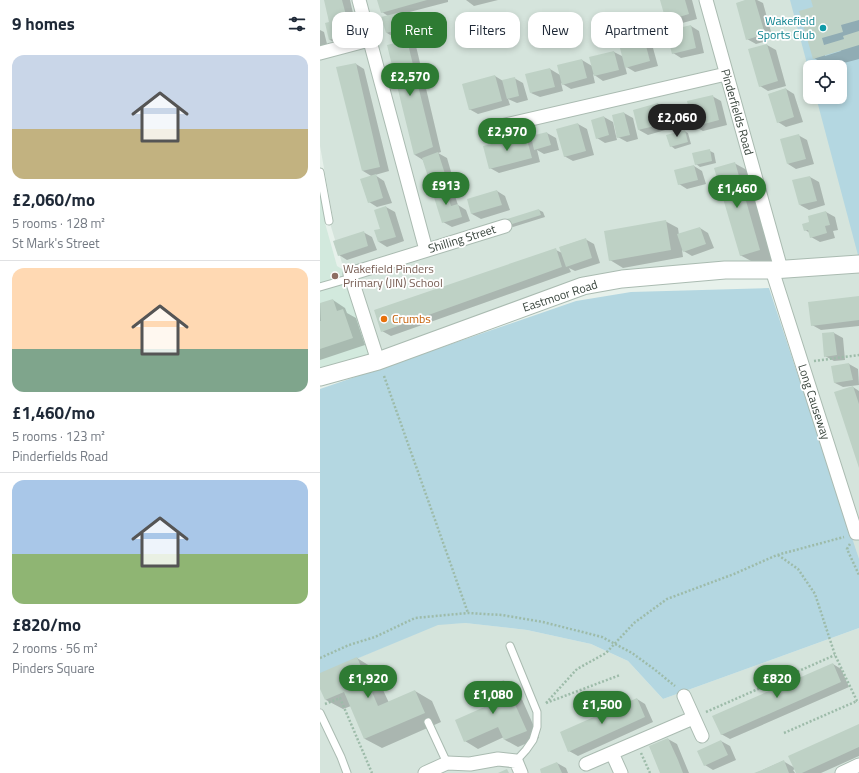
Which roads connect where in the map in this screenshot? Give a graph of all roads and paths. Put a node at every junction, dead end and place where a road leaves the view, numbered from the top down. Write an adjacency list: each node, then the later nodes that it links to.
1 (359, 0): 3 (street)
2 (706, 0): 7 (street, Pinderfields Road)
3 (362, 12)
4 (339, 48): 6 (street)
5 (371, 48): 12 (street)
6 (320, 53)
7 (726, 74): 8 (street); 14 (street, Pinderfields Road)
8 (488, 129)
9 (320, 172): 10 (lane)
10 (329, 221)
11 (505, 226): 12 (street, Shilling Street)
12 (426, 250): 15 (street, Shilling Street)
13 (859, 264): 14 (street, Eastmoor Road)
14 (777, 269): 18 (street, Eastmoor Road); 19 (street, Long Causeway)
15 (350, 276): 16 (lane); 18 (street)
16 (321, 284)
17 (859, 355): 19 (path)
18 (378, 361): 20 (street, Eastmoor Road); 24 (path)
19 (801, 362): 21 (street, Long Causeway)
20 (320, 377)
21 (858, 533): 22 (path); 23 (path)
22 (777, 555): 26 (path); 27 (path)
23 (859, 575)
24 (468, 612)
25 (510, 646): 41 (lane)
26 (835, 655): 29 (path); 32 (path)
27 (620, 675)
28 (684, 696): 32 (street)
29 (858, 701): 34 (path)
30 (322, 705): 43 (path)
31 (320, 713): 42 (lane)
32 (693, 718): 35 (street); 36 (street)
33 (428, 722): 38 (lane)
34 (784, 733)
35 (702, 736)
36 (636, 742): 37 (street); 46 (path)
37 (612, 753): 39 (street); 45 (street)
38 (447, 763): 41 (street); 44 (street)
39 (586, 764)
40 (859, 765): 47 (street)
41 (518, 767)
42 (346, 773)
43 (372, 773)
44 (426, 773)
45 (621, 773)
46 (650, 773)
47 (842, 773)

